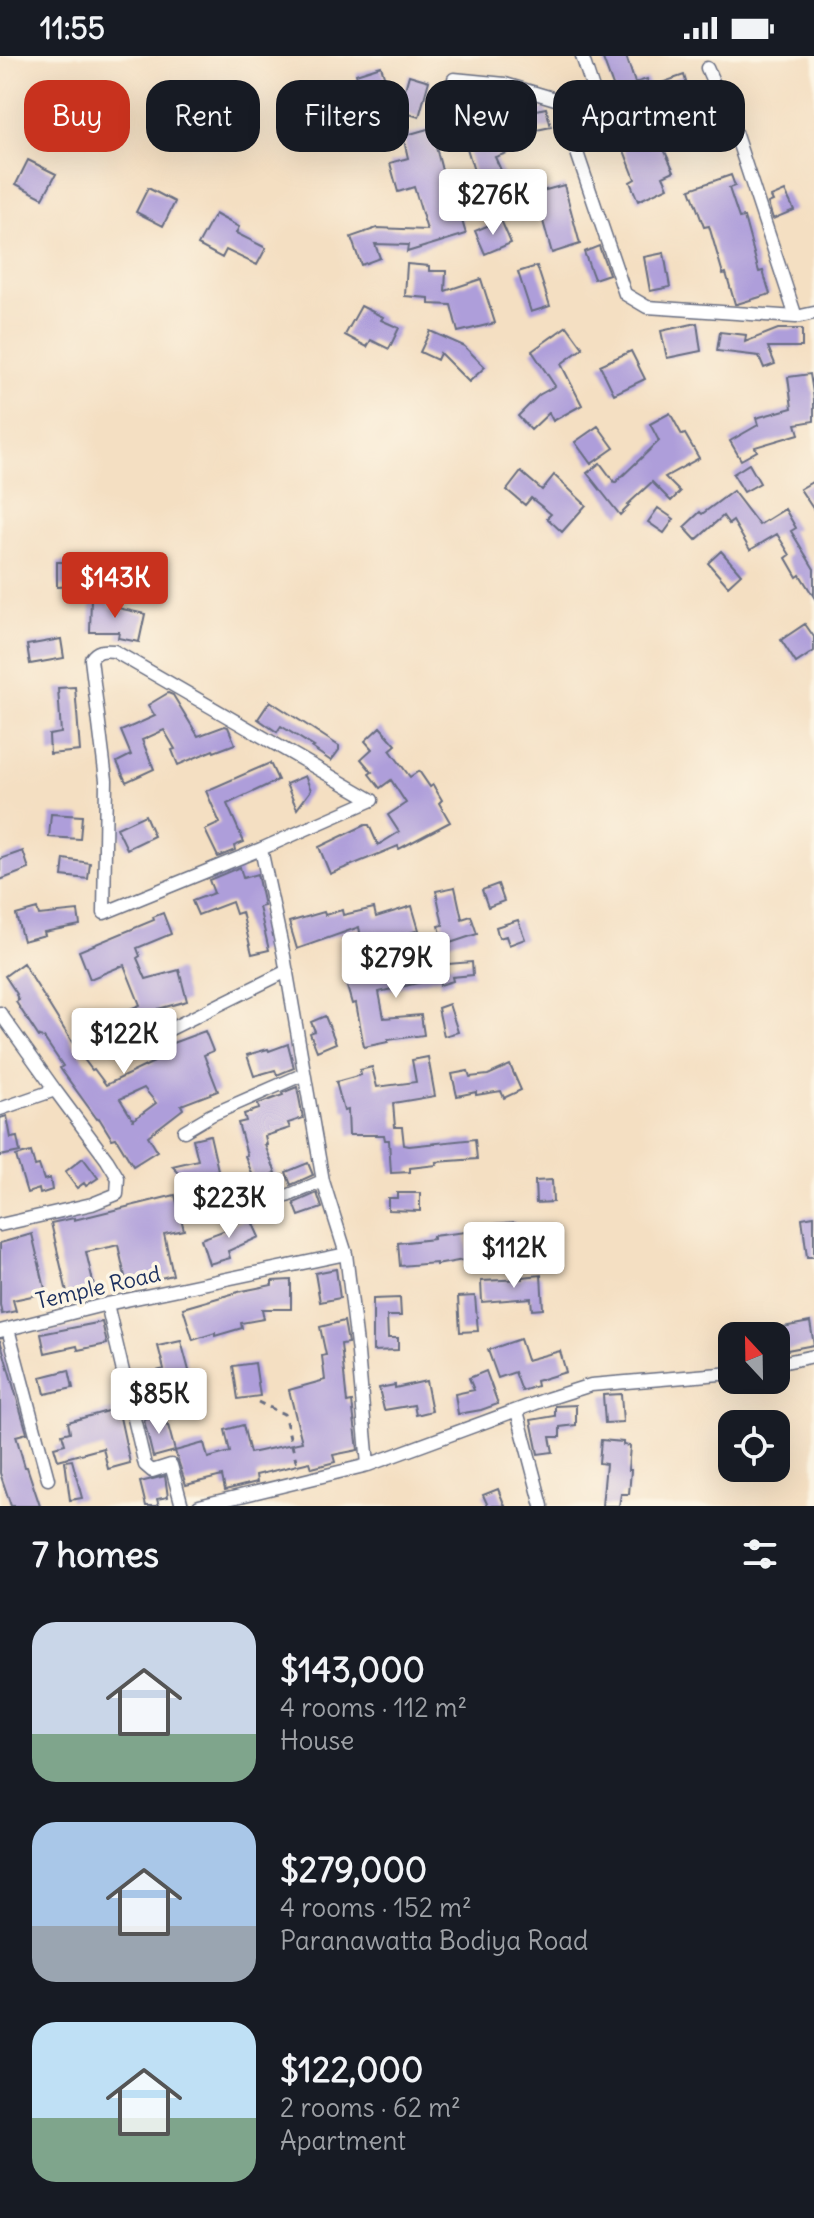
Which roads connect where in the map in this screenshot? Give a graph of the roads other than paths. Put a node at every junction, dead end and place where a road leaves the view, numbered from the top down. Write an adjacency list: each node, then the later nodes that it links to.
1 (582, 56): 4 (street)
2 (707, 68): 8 (street)
3 (454, 79): 5 (street)
4 (590, 80)
5 (553, 98)
6 (577, 152): 8 (street)
7 (814, 313): 8 (street)
8 (796, 317)
9 (261, 849): 9 (street); 10 (street)
10 (287, 971): 12 (street); 13 (street)
11 (0, 1013): 14 (street)
12 (138, 1045)
13 (304, 1074): 16 (street); 17 (street)
14 (55, 1090): 15 (street); 19 (street)
15 (0, 1109)
16 (184, 1131)
17 (323, 1181): 18 (street); 20 (street)
18 (231, 1191)
19 (0, 1225)
20 (346, 1254): 21 (street, Temple Road); 27 (street)
21 (107, 1304): 22 (street, Temple Road); 29 (street)
22 (4, 1330): 28 (street)
23 (814, 1356): 24 (street)
24 (790, 1361)
25 (718, 1374): 26 (street)
26 (517, 1411): 27 (street); 31 (street)
27 (368, 1465): 30 (street)
28 (48, 1479)
29 (182, 1506)
30 (199, 1506)
31 (542, 1506)

